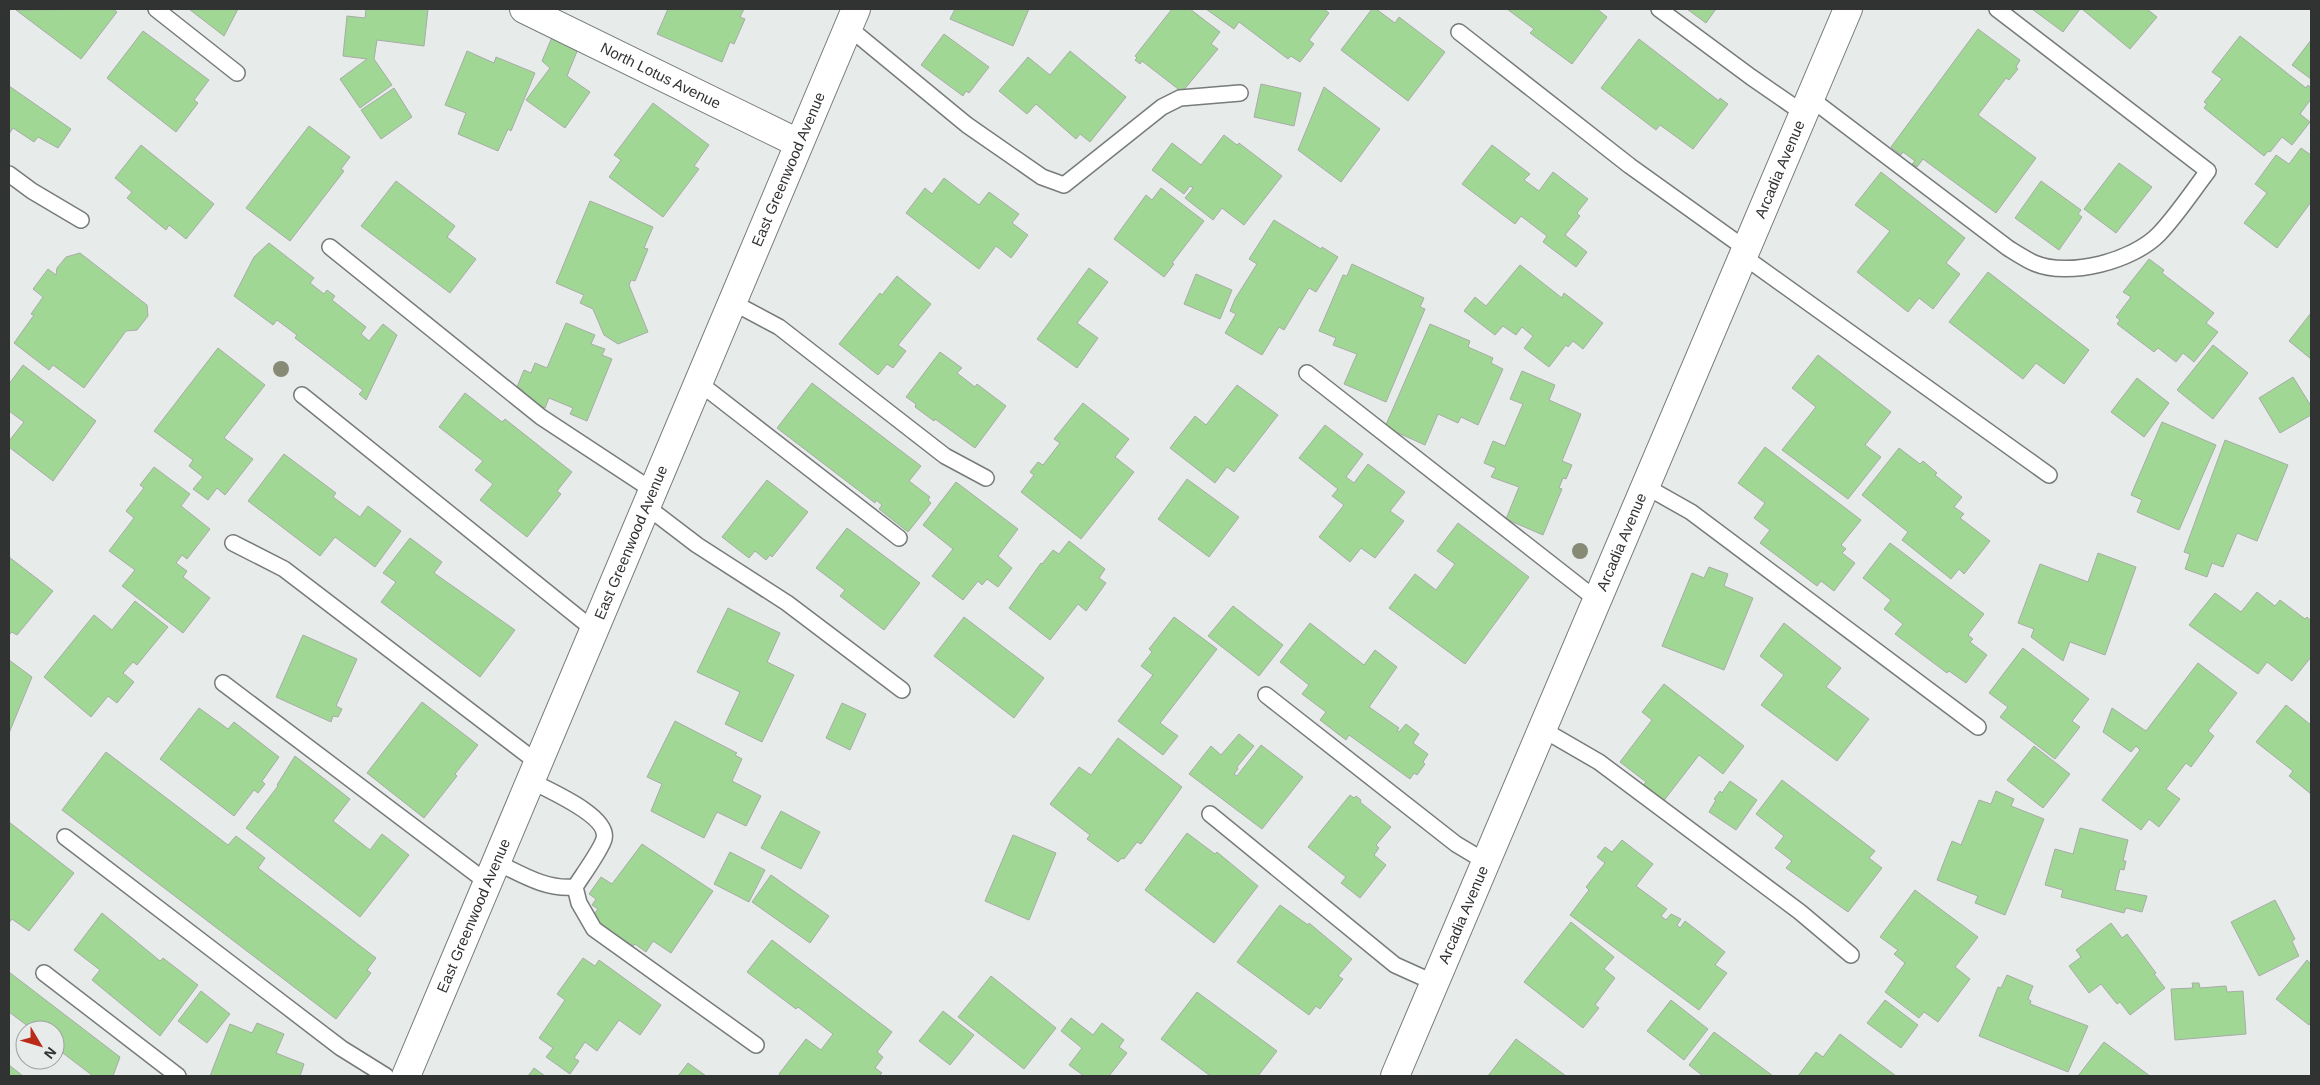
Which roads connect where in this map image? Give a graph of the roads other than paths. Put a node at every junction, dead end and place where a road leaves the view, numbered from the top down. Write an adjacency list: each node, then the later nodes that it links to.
1 (156, 9): 8 (lane)
2 (524, 9): 11 (street, North Lotus Avenue)
3 (1659, 9): 10 (lane)
4 (1848, 9): 10 (street, Arcadia Avenue)
5 (1997, 9): 10 (lane)
6 (852, 18): 9 (lane); 11 (street, East Greenwood Avenue)
7 (1459, 32): 15 (lane)
8 (237, 73)
9 (1240, 92)
10 (1807, 105): 15 (street, Arcadia Avenue)
11 (798, 143): 16 (street, East Greenwood Avenue)
12 (9, 174): 13 (lane)
13 (81, 220)
14 (330, 247): 23 (lane)
15 (1744, 252): 20 (lane); 22 (street, Arcadia Avenue)
16 (732, 302): 18 (street, East Greenwood Avenue); 21 (lane)
17 (1307, 373): 26 (lane)
18 (698, 382): 23 (street, East Greenwood Avenue); 24 (lane)
19 (302, 395): 27 (lane)
20 (2049, 475)
21 (986, 478)
22 (1646, 486): 26 (street, Arcadia Avenue); 31 (lane)
23 (649, 498): 27 (street, East Greenwood Avenue); 29 (lane)
24 (899, 538)
25 (233, 543): 33 (lane)
26 (1597, 600): 32 (street, Arcadia Avenue)
27 (594, 630): 33 (street, East Greenwood Avenue)
28 (222, 683): 37 (lane)
29 (902, 690)
30 (1266, 696): 36 (lane)
31 (1978, 727)
32 (1542, 729): 36 (street, Arcadia Avenue); 39 (lane)
33 (534, 772): 37 (street, East Greenwood Avenue); 38 (lane)
34 (1210, 814): 41 (lane)
35 (65, 837): 44 (lane)
36 (1486, 862): 41 (street, Arcadia Avenue)
37 (492, 872): 38 (lane); 45 (street, East Greenwood Avenue)
38 (575, 887): 42 (lane)
39 (1851, 955)
40 (44, 973): 43 (lane)
41 (1435, 983): 46 (street, Arcadia Avenue)
42 (756, 1045)
43 (178, 1076)
44 (386, 1076)
45 (406, 1076)
46 (1395, 1076)

